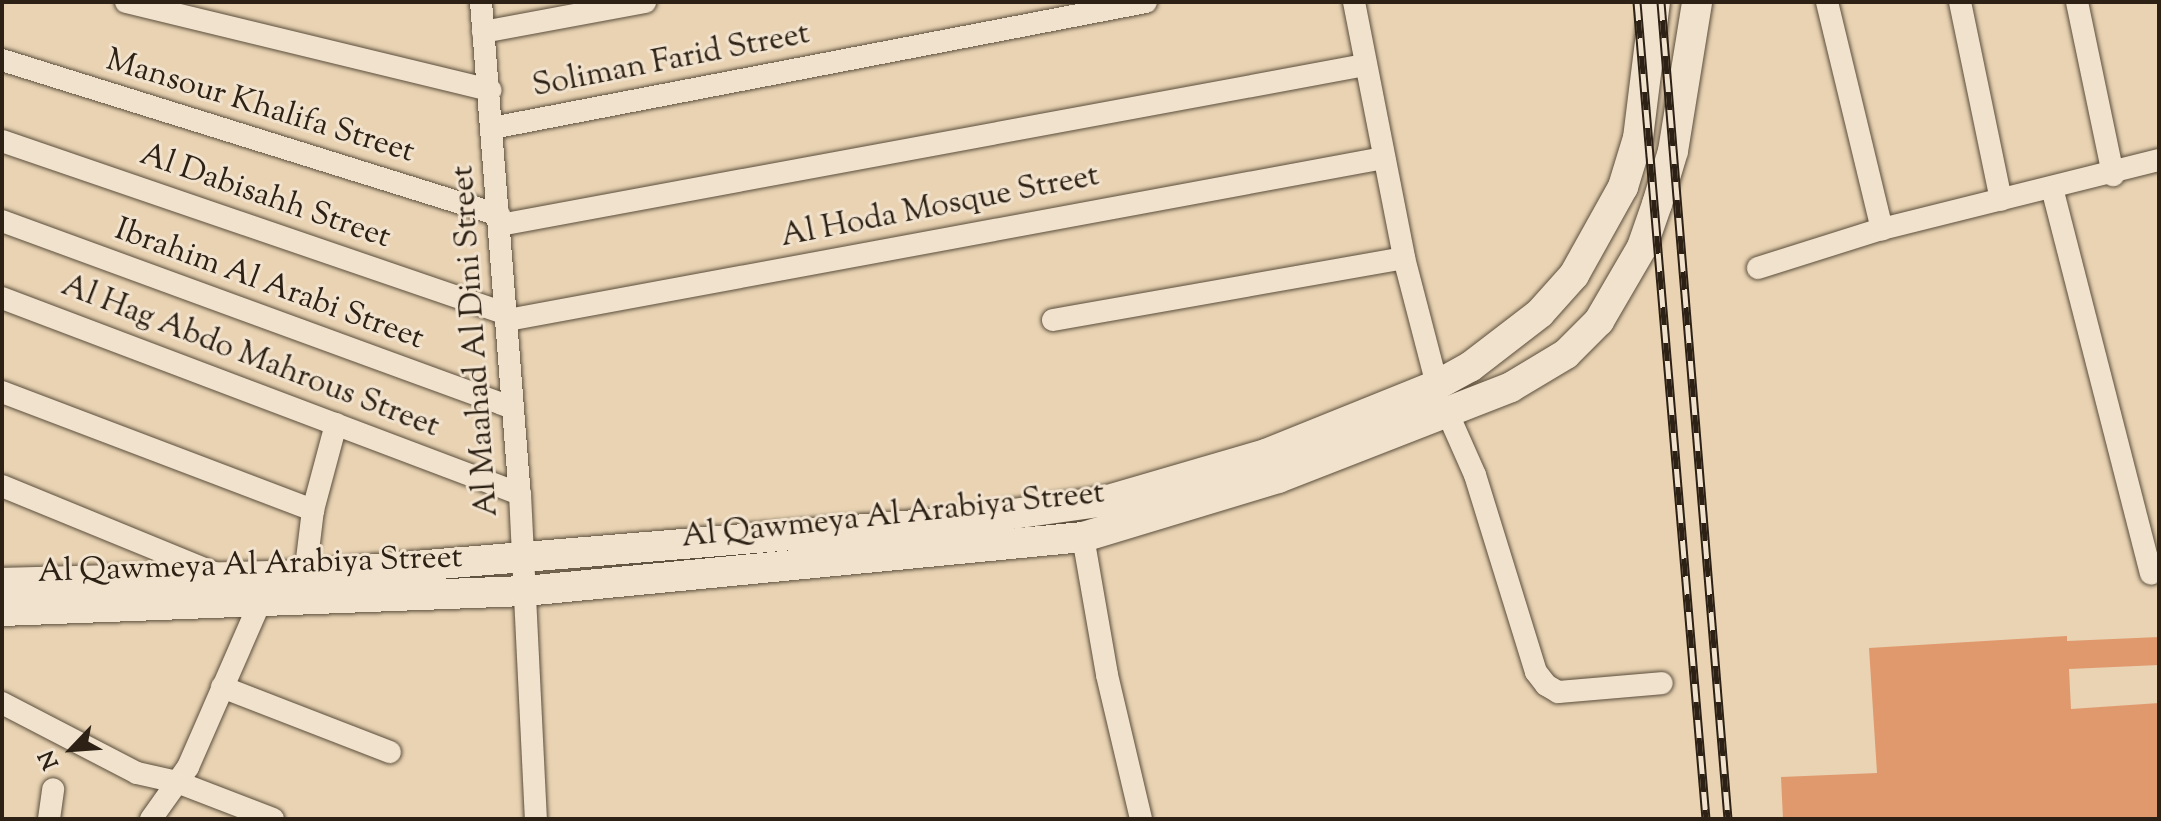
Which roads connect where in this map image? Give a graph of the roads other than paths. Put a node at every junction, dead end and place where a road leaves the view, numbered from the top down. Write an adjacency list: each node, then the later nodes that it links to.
1 (126, 2): 14 (street)
2 (481, 2): 11 (street, Al Maahad Al Dini Street)
3 (645, 2): 11 (street)
4 (1146, 2): 15 (street, Soliman Farid Street)
5 (1354, 2): 13 (street)
6 (1655, 2): 30 (street, Al Qawmeya Al Arabiya Street)
7 (1697, 2): 33 (street, Al Qawmeya Al Arabiya Street)
8 (1827, 2): 24 (street)
9 (1960, 2): 21 (street)
10 (2077, 2): 19 (street)
11 (483, 32): 14 (street, Al Maahad Al Dini Street)
12 (2, 60): 22 (street, Mansour Khalifa Street)
13 (1365, 65): 17 (street); 22 (street)
14 (491, 90): 15 (street, Al Maahad Al Dini Street)
15 (492, 128): 22 (street, Al Maahad Al Dini Street)
16 (2, 141): 28 (street, Al Dabisahh Street)
17 (1384, 158): 25 (street); 28 (street, Al Hoda Mosque Street)
18 (2159, 160): 19 (street)
19 (2113, 175): 20 (street)
20 (2052, 188): 21 (street); 40 (street)
21 (2001, 200): 24 (street)
22 (499, 220): 28 (street, Al Maahad Al Dini Street)
23 (2, 221): 32 (street, Ibrahim Al Arabi Street)
24 (1882, 229): 26 (street)
25 (1404, 258): 29 (street); 30 (street)
26 (1758, 268)
27 (2, 298): 34 (street, Al Hag Abdo Mahrous Street)
28 (507, 317): 32 (street, Al Maahad Al Dini Street)
29 (1053, 320)
30 (1437, 385): 39 (street, Al Qawmeya Al Arabiya Street)
31 (2, 392): 37 (street)
32 (513, 408): 36 (street, Al Maahad Al Dini Street)
33 (1448, 414): 38 (street, Al Qawmeya Al Arabiya Street); 47 (street)
34 (336, 424): 36 (street, Al Hag Abdo Mahrous Street); 37 (street)
35 (2, 486): 42 (street)
36 (520, 494): 39 (street, Al Maahad Al Dini Street)
37 (313, 510): 41 (street)
38 (1083, 537): 45 (street, Al Qawmeya Al Arabiya Street); 57 (street)
39 (524, 558): 41 (street, Al Qawmeya Al Arabiya Street); 45 (street, Al Maahad Al Dini Street)
40 (2151, 573)
41 (305, 575): 44 (street, Al Qawmeya Al Arabiya Street)
42 (224, 577): 43 (street, Al Qawmeya Al Arabiya Street); 44 (street, Al Qawmeya Al Arabiya Street)
43 (2, 583)
44 (266, 589): 45 (street, Al Qawmeya Al Arabiya Street); 46 (street, Al Qawmeya Al Arabiya Street); 48 (street)
45 (525, 591): 56 (street, Al Maahad Al Dini Street)
46 (2, 611)
47 (1662, 683)
48 (222, 687): 50 (street); 51 (street)
49 (2, 703): 51 (street)
50 (390, 752)
51 (177, 782): 54 (street); 55 (street)
52 (53, 789): 53 (street)
53 (49, 819)
54 (151, 819)
55 (273, 819)
56 (536, 819)
57 (1141, 819)

